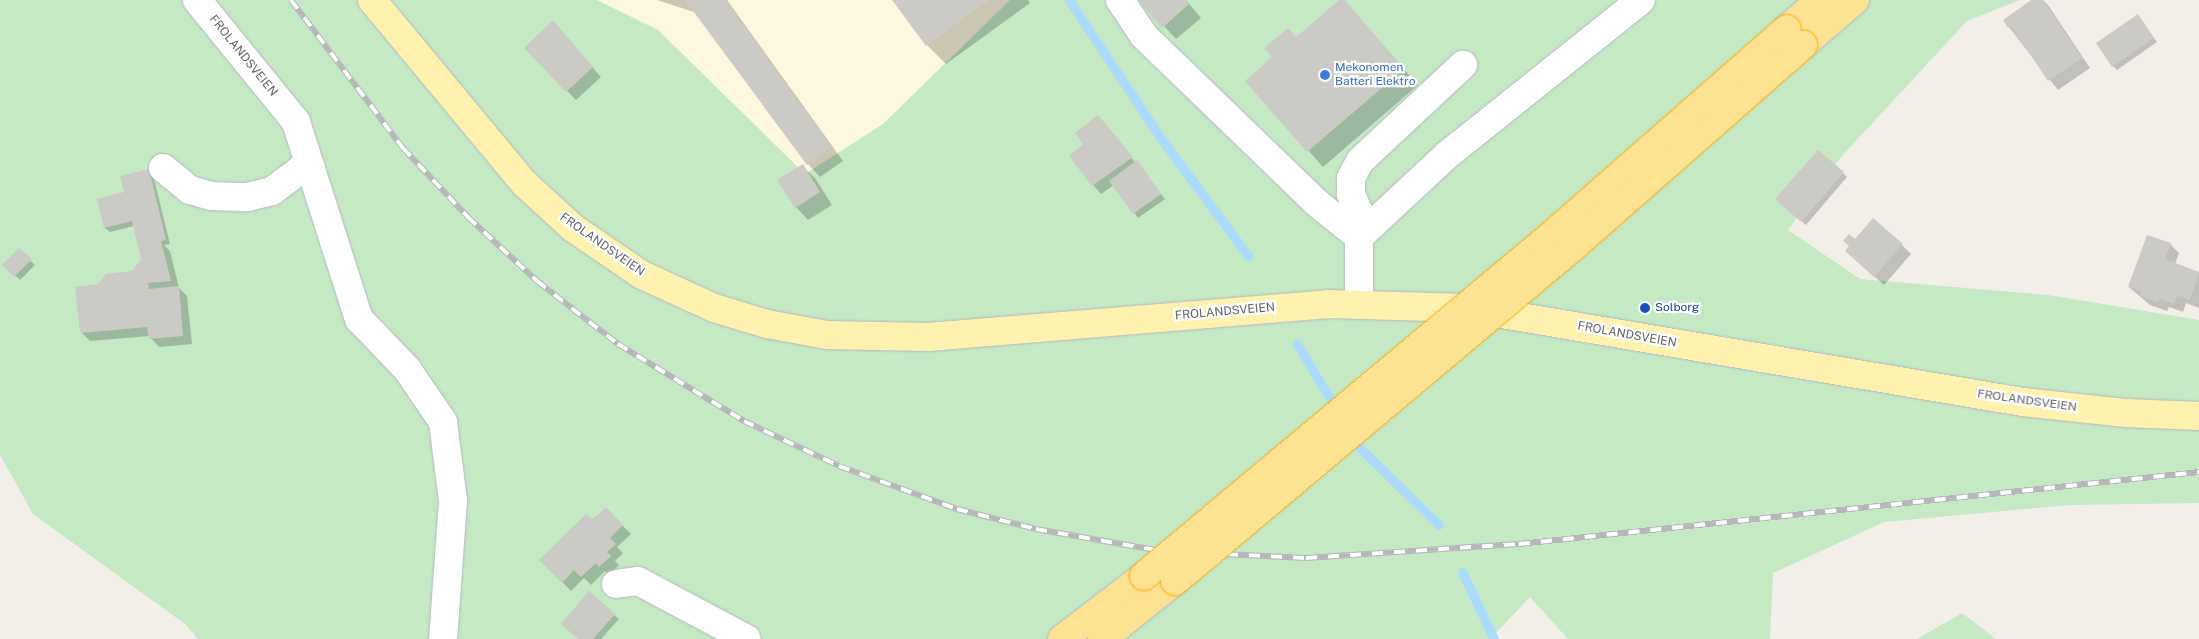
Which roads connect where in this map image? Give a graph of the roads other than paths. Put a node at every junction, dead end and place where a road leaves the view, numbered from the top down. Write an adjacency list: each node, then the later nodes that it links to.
1 (197, 0): 9 (street, FROLANDSVEIEN)
2 (372, 0): 12 (main road, FROLANDSVEIEN)
3 (1120, 0): 11 (street)
4 (1641, 0): 11 (street)
5 (1820, 0): 7 (highway)
6 (1855, 0): 7 (highway)
7 (1795, 37): 17 (highway, bridge); 18 (highway, bridge)
8 (1463, 65): 11 (street)
9 (311, 167): 10 (street); 15 (street, FROLANDSVEIEN)
10 (162, 168)
11 (1359, 237): 12 (street)
12 (1359, 304): 13 (main road, FROLANDSVEIEN)
13 (2199, 416)
14 (616, 584): 16 (street)
15 (443, 639)
16 (747, 639)
17 (1062, 639)
18 (1102, 639)

